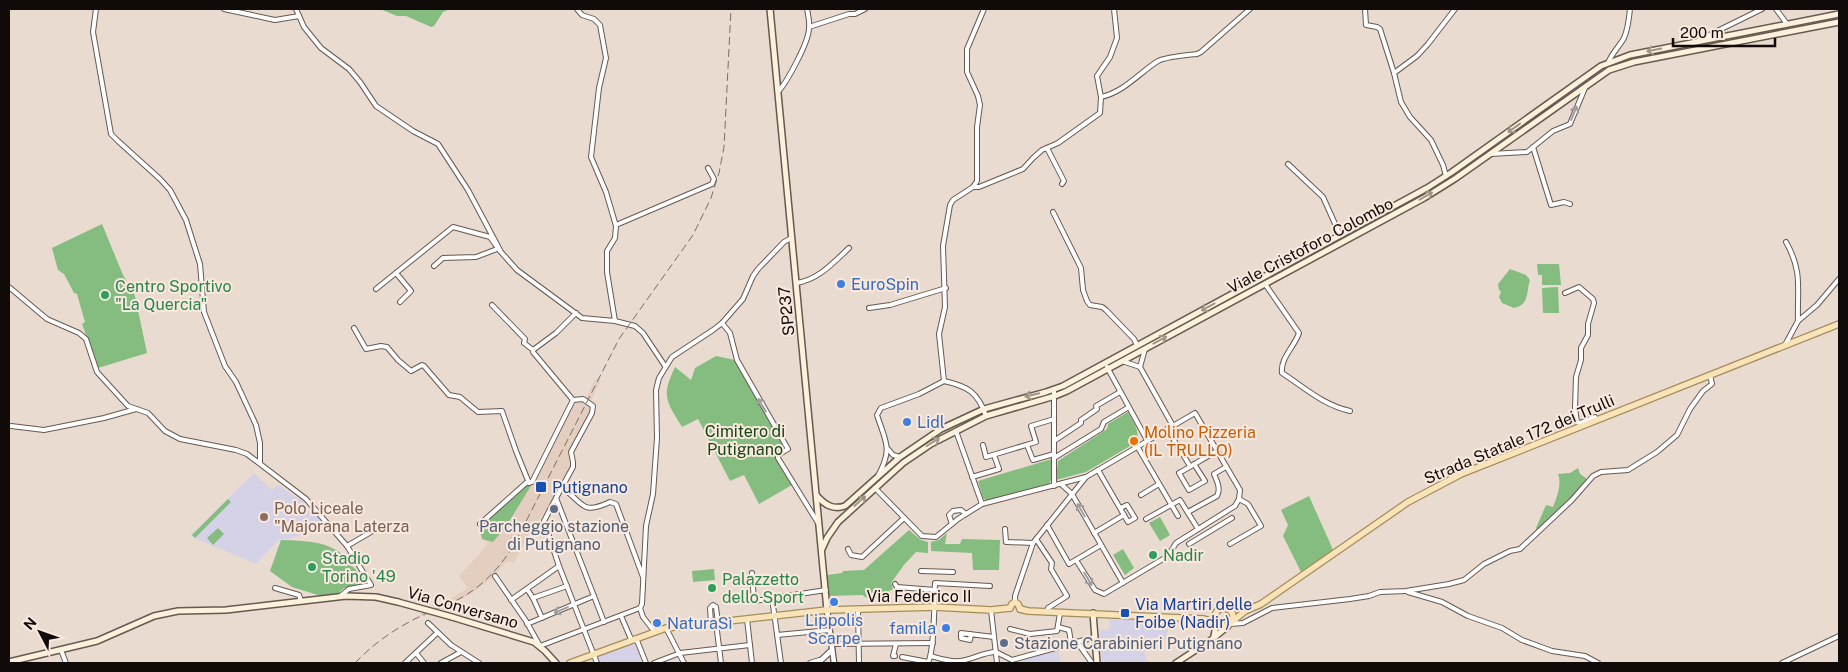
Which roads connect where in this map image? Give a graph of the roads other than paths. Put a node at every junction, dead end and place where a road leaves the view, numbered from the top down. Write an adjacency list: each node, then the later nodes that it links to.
1 (96, 9): 103 (street)
2 (224, 9): 17 (street)
3 (296, 9): 17 (street)
4 (577, 9): 39 (street)
5 (770, 9): 26 (main road, SP237 / SP237)
6 (807, 9): 20 (street)
7 (865, 9): 20 (street)
8 (984, 9): 36 (street)
9 (1114, 9): 27 (street)
10 (1250, 9): 27 (street)
11 (1365, 9): 24 (street)
12 (1454, 9): 24 (street)
13 (1630, 9): 22 (street)
14 (1762, 9): 21 (street)
15 (1776, 9): 19 (street)
16 (1839, 14): 19 (main road, Viale Cristoforo Colombo)
17 (299, 16): 44 (street)
18 (1839, 22): 23 (main road, Viale Cristoforo Colombo)
19 (1787, 24): 21 (main road, Viale Cristoforo Colombo)
20 (810, 27): 26 (street)
21 (1694, 42): 22 (main road, Viale Cristoforo Colombo, one-way to 22)
22 (1608, 63): 23 (main road); 33 (main road, Viale Cristoforo Colombo, one-way to 33)
23 (1611, 69): 25 (main road, Viale Cristoforo Colombo)
24 (1394, 73): 33 (street)
25 (1586, 85): 28 (street, one-way to 25); 30 (main road, Viale Cristoforo Colombo)
26 (778, 92): 41 (main road, SP237 / SP237)
27 (1101, 97): 29 (street)
28 (1534, 147): 30 (street); 37 (street)
29 (1046, 148): 35 (street); 36 (street)
30 (1490, 154): 34 (main road, Viale Cristoforo Colombo)
31 (1288, 164): 40 (street)
32 (708, 168): 39 (street)
33 (1446, 176): 34 (street); 40 (main road, Viale Cristoforo Colombo)
34 (1448, 183): 49 (main road, Viale Cristoforo Colombo, one-way to 34)
35 (1062, 184)
36 (973, 188): 51 (street)
37 (1570, 204)
38 (1053, 212): 66 (street)
39 (616, 224): 60 (street)
40 (1340, 235): 53 (main road, Viale Cristoforo Colombo)
41 (791, 238): 48 (main road, SP237 / SP237); 62 (street)
42 (1786, 242): 61 (street)
43 (848, 248): 48 (street)
44 (499, 251): 45 (street); 46 (street); 59 (street)
45 (434, 266)
46 (396, 273): 52 (street); 56 (street)
47 (1839, 279): 61 (street)
48 (796, 283): 118 (main road, SP237 / SP237)
49 (1265, 284): 55 (main road, Viale Cristoforo Colombo); 83 (street)
50 (9, 287): 81 (street)
51 (946, 288): 58 (street); 75 (street)
52 (376, 289)
53 (1236, 292): 55 (street); 66 (main road, Viale Cristoforo Colombo, one-way to 66)
54 (1565, 293): 86 (street)
55 (1239, 298): 67 (main road, Viale Cristoforo Colombo, one-way to 55)
56 (400, 302)
57 (492, 305): 68 (street)
58 (869, 308)
59 (576, 313): 60 (street); 68 (street)
60 (614, 321): 71 (street)
61 (1798, 321): 65 (street)
62 (722, 323): 71 (street); 125 (street, one-way to 62)
63 (1839, 324): 65 (main road, Strada Statale 172 dei Trulli)
64 (354, 328): 110 (street)
65 (1785, 345): 74 (main road, Strada Statale 172 dei Trulli)
66 (1137, 346): 70 (main road, Viale Cristoforo Colombo)
67 (1145, 348): 69 (main road, Viale Cristoforo Colombo); 72 (street)
68 (533, 351): 79 (street)
69 (1122, 361): 72 (street); 73 (main road, Viale Cristoforo Colombo)
70 (1104, 363): 73 (street); 76 (main road, Viale Cristoforo Colombo)
71 (665, 366): 161 (street)
72 (1140, 367): 88 (street)
73 (1108, 369): 77 (street); 78 (main road, Viale Cristoforo Colombo)
74 (1710, 375): 86 (main road, Strada Statale 172 dei Trulli); 172 (street)
75 (944, 381): 82 (street); 97 (street)
76 (1054, 390): 78 (street); 82 (main road, Viale Cristoforo Colombo, one-way to 82)
77 (1120, 392): 80 (street); 92 (street)
78 (1055, 396): 84 (main road, Viale Cristoforo Colombo); 85 (street)
79 (573, 400): 110 (street); 114 (street)
80 (1129, 407): 91 (street); 101 (street)
81 (136, 409): 87 (street); 103 (street)
82 (984, 409): 84 (street); 95 (main road, Viale Cristoforo Colombo)
83 (1350, 411)
84 (986, 416): 90 (main road, Viale Cristoforo Colombo)
85 (1054, 419): 92 (street); 94 (street)
86 (1597, 420): 181 (main road, Strada Statale 172 dei Trulli)
87 (10, 426)
88 (1173, 426): 89 (street); 99 (street)
89 (1167, 428): 91 (street); 104 (street)
90 (956, 430): 98 (main road, Viale Cristoforo Colombo, one-way to 90); 107 (street)
91 (1146, 440): 96 (street)
92 (1054, 441): 101 (street)
93 (983, 445): 100 (street)
94 (1027, 445): 100 (street); 101 (street)
95 (915, 446): 98 (street); 102 (main road, Viale Cristoforo Colombo)
96 (1136, 446): 106 (street); 112 (street)
97 (888, 449): 102 (street); 109 (street)
98 (920, 451): 115 (main road, Viale Cristoforo Colombo)
99 (1217, 451): 104 (street); 105 (street)
100 (994, 455): 107 (street)
101 (1054, 456): 113 (street)
102 (900, 457): 109 (main road, Viale Cristoforo Colombo)
103 (260, 463): 150 (street)
104 (1192, 465): 104 (street)
105 (1226, 467): 120 (street); 129 (street)
106 (1098, 470): 108 (street); 127 (street)
107 (972, 477): 121 (street)
108 (1086, 477): 111 (street); 116 (street)
109 (877, 478): 124 (main road, Viale Cristoforo Colombo)
110 (529, 483): 137 (street)
111 (1062, 484): 113 (street); 116 (street)
112 (1159, 484): 117 (street); 122 (street)
113 (1054, 486): 121 (street)
114 (562, 488): 119 (street); 161 (street)
115 (875, 488): 128 (main road, Viale Cristoforo Colombo, one-way to 115); 133 (street)
116 (1072, 494): 139 (street); 145 (street, one-way to 116)
117 (1141, 495)
118 (817, 496): 123 (main road); 126 (main road, SP237 / SP237)
119 (556, 498): 154 (street); 174 (street)
120 (1239, 499): 134 (street); 148 (street)
121 (982, 504): 130 (street)
122 (1171, 505): 129 (street); 132 (street); 136 (street)
123 (830, 506): 124 (main road); 126 (main road)
124 (845, 506): 128 (main road)
125 (809, 508): 126 (street); 141 (street)
126 (818, 508): 141 (main road, SP237 / SP237)
127 (1120, 508): 131 (street); 131 (street)
128 (849, 511): 151 (main road, Viale Cristoforo Colombo)
129 (1188, 512): 143 (street)
130 (966, 514): 138 (street); 138 (street)
131 (1124, 515): 145 (street)
132 (1178, 516)
133 (904, 518): 138 (street); 152 (street)
134 (1217, 518): 140 (street); 143 (street)
135 (1232, 518): 140 (street)
136 (1146, 519)
137 (480, 524)
138 (952, 524)
139 (1047, 525): 146 (street); 153 (street)
140 (1221, 525): 147 (street)
141 (820, 527): 151 (main road, SP237 / SP237)
142 (1005, 529): 146 (street)
143 (1198, 529): 164 (street)
144 (370, 532): 150 (street)
145 (1094, 533): 149 (street)
146 (1035, 541): 179 (street); 189 (street)
147 (1189, 544)
148 (1230, 544)
149 (1101, 545): 153 (street); 164 (street)
150 (347, 546): 173 (street)
151 (822, 549): 170 (main road, SP237 / SP237)
152 (848, 549)
153 (1076, 560): 164 (street, one-way to 164)
154 (559, 566): 166 (street); 169 (street)
155 (921, 572): 156 (street)
156 (935, 572): 157 (street); 162 (street)
157 (942, 572): 158 (street); 163 (street)
158 (953, 572)
159 (752, 573): 176 (street)
160 (495, 576): 177 (street)
161 (643, 577): 183 (street)
162 (935, 583): 163 (street); 171 (street)
163 (941, 583): 167 (street)
164 (1123, 583)
165 (895, 584): 171 (street)
166 (567, 586): 175 (street); 180 (street)
167 (990, 586)
168 (275, 588): 178 (street)
169 (526, 589): 175 (street); 177 (street)
170 (826, 590): 176 (street); 186 (main road, SP237 / SP237)
171 (935, 590): 182 (street)
172 (1406, 592): 199 (street); 261 (street)
173 (338, 596): 178 (main road); 225 (main road, Via Conversano, bridge)
174 (594, 596): 180 (street); 200 (street)
175 (533, 598): 195 (street)
176 (772, 598): 194 (street)
177 (511, 600): 203 (street)
178 (301, 601): 228 (main road)
179 (1015, 602): 184 (main road); 185 (main road)
180 (574, 604): 195 (street, one-way to 195); 207 (street)
181 (1261, 604): 196 (main road); 196 (main road, Strada Statale 172 dei Trulli)
182 (934, 607): 187 (main road, Via Federico II); 188 (main road, Via Federico II); 220 (street)
183 (640, 608): 193 (street); 210 (street)
184 (1010, 608): 185 (main road); 188 (main road, Via Federico II)
185 (1020, 609): 189 (main road)
186 (827, 610): 187 (main road, Via Federico II); 194 (main road, Via Federico II); 209 (street)
187 (858, 610): 222 (street)
188 (991, 610): 215 (street)
189 (1047, 612): 190 (main road)
190 (1060, 613): 191 (main road); 205 (street)
191 (1093, 613): 198 (main road); 216 (main road)
192 (1217, 613): 196 (main road); 198 (main road); 204 (main road)
193 (621, 616): 200 (street); 217 (street)
194 (774, 616): 197 (main road, Via Federico II); 213 (street)
195 (542, 618): 203 (street)
196 (1232, 618): 199 (street); 199 (street); 204 (main road); 218 (main road)
197 (747, 619): 202 (main road, Via Federico II); 224 (street)
198 (1204, 619): 204 (main road)
199 (1248, 620)
200 (604, 622): 207 (street)
201 (428, 623): 211 (street)
202 (715, 623): 206 (main road, Via Federico II); 227 (street)
203 (527, 624): 225 (street)
204 (1216, 624): 218 (main road)
205 (1058, 627): 208 (street); 221 (street)
206 (666, 628): 210 (main road, Via Federico II); 232 (street)
207 (585, 629): 225 (street); 233 (street)
208 (1010, 629)
209 (830, 630): 213 (street); 226 (street)
210 (654, 631): 217 (main road, Via Federico II)
211 (437, 633): 229 (street); 231 (street)
212 (971, 634): 215 (street)
213 (777, 635): 252 (street)
214 (1839, 636): 262 (street)
215 (994, 637): 230 (street)
216 (1095, 637): 219 (street); 259 (main road)
217 (633, 638): 233 (main road, Via Federico II); 247 (street)
218 (1208, 641): 260 (main road)
219 (1078, 642): 221 (street); 258 (street)
220 (932, 643): 223 (street); 235 (street)
221 (1071, 643): 230 (street)
222 (858, 644): 223 (street); 226 (street); 255 (street)
223 (896, 644): 234 (street)
224 (750, 645): 227 (street); 251 (street)
225 (540, 646): 244 (main road, Via Conversano)
226 (832, 647): 238 (street); 254 (street)
227 (719, 649): 232 (street); 250 (street)
228 (61, 650): 237 (main road); 239 (street)
229 (461, 652): 242 (street); 243 (street)
230 (996, 652): 235 (street); 257 (street)
231 (416, 653): 240 (street); 241 (street)
232 (680, 653): 248 (street); 249 (street)
233 (594, 654): 245 (main road, Via Federico II); 246 (street)
234 (895, 656)
235 (931, 656): 256 (street)
236 (902, 657): 256 (street)
237 (9, 662)
238 (819, 662): 253 (street)
239 (66, 663)
240 (405, 663)
241 (424, 663)
242 (441, 663)
243 (479, 663)
244 (556, 663)
245 (570, 663)
246 (597, 663)
247 (646, 663)
248 (654, 663)
249 (684, 663)
250 (721, 663)
251 (752, 663)
252 (781, 663)
253 (810, 663)
254 (834, 663)
255 (859, 663)
256 (928, 663)
257 (997, 663)
258 (1092, 663)
259 (1097, 663)
260 (1176, 663)
261 (1598, 663)
262 (1782, 663)

